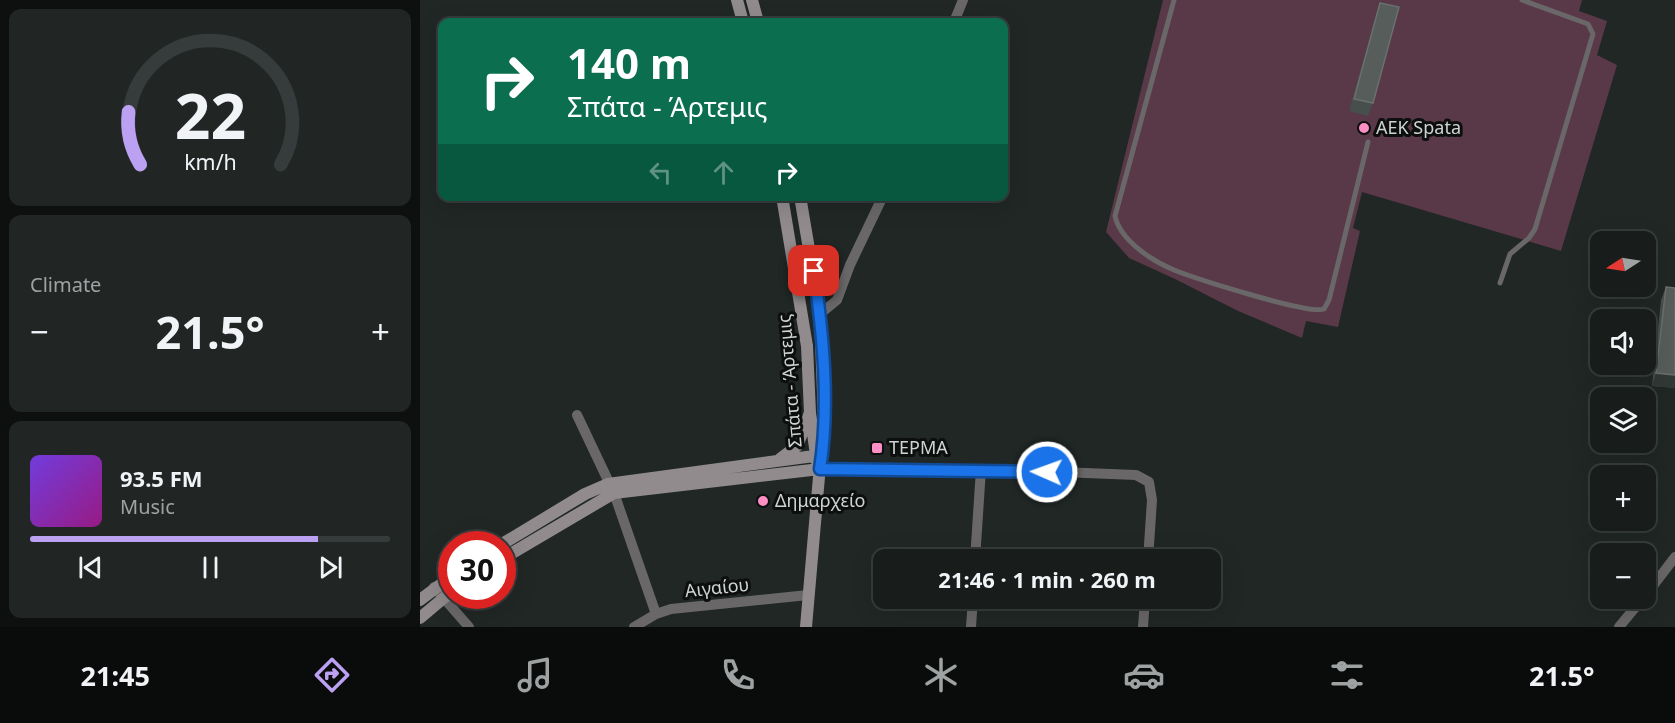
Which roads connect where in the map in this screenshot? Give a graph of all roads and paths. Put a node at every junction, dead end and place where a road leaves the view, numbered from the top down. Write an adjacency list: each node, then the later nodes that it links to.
1 (737, 0): 6 (main road)
2 (752, 0): 7 (main road)
3 (963, 0): 8 (street)
4 (1174, 0): 9 (lane)
5 (1522, 0): 13 (lane)
6 (742, 18)
7 (757, 18)
8 (956, 18)
9 (1368, 141)
10 (783, 201): 15 (main road, Σπάτα - Άρτεμις)
11 (801, 201): 14 (main road, Σπάτα - Άρτεμις)
12 (881, 201): 14 (street)
13 (1500, 283)
14 (820, 314): 19 (main road, Σπάτα - Άρτεμις)
15 (810, 413): 17 (main road, Σπάτα - Άρτεμις); 18 (main road)
16 (577, 415): 21 (street)
17 (814, 456): 18 (main road); 19 (main road, Σπάτα - Άρτεμις)
18 (778, 460): 21 (main road)
19 (820, 469): 20 (street); 21 (main road); 29 (main road, Σπάτα - Άρτεμις)
20 (981, 469): 23 (street); 24 (street)
21 (611, 489): 22 (main road); 25 (main road); 36 (street)
22 (516, 536)
23 (976, 549)
24 (1149, 549)
25 (516, 550)
26 (1675, 558): 27 (street)
27 (1656, 582)
28 (438, 594): 31 (main road)
29 (808, 595): 36 (street, Αιγαίου); 40 (main road, Σπάτα - Άρτεμις)
30 (438, 598): 37 (main road)
31 (420, 600)
32 (456, 609): 38 (street)
33 (972, 609): 41 (street)
34 (1144, 609): 42 (street)
35 (1634, 609): 43 (street)
36 (656, 614): 39 (street, Αιγαίου)
37 (420, 618)
38 (469, 627)
39 (634, 627)
40 (806, 627)
41 (971, 627)
42 (1143, 627)
43 (1619, 627)

